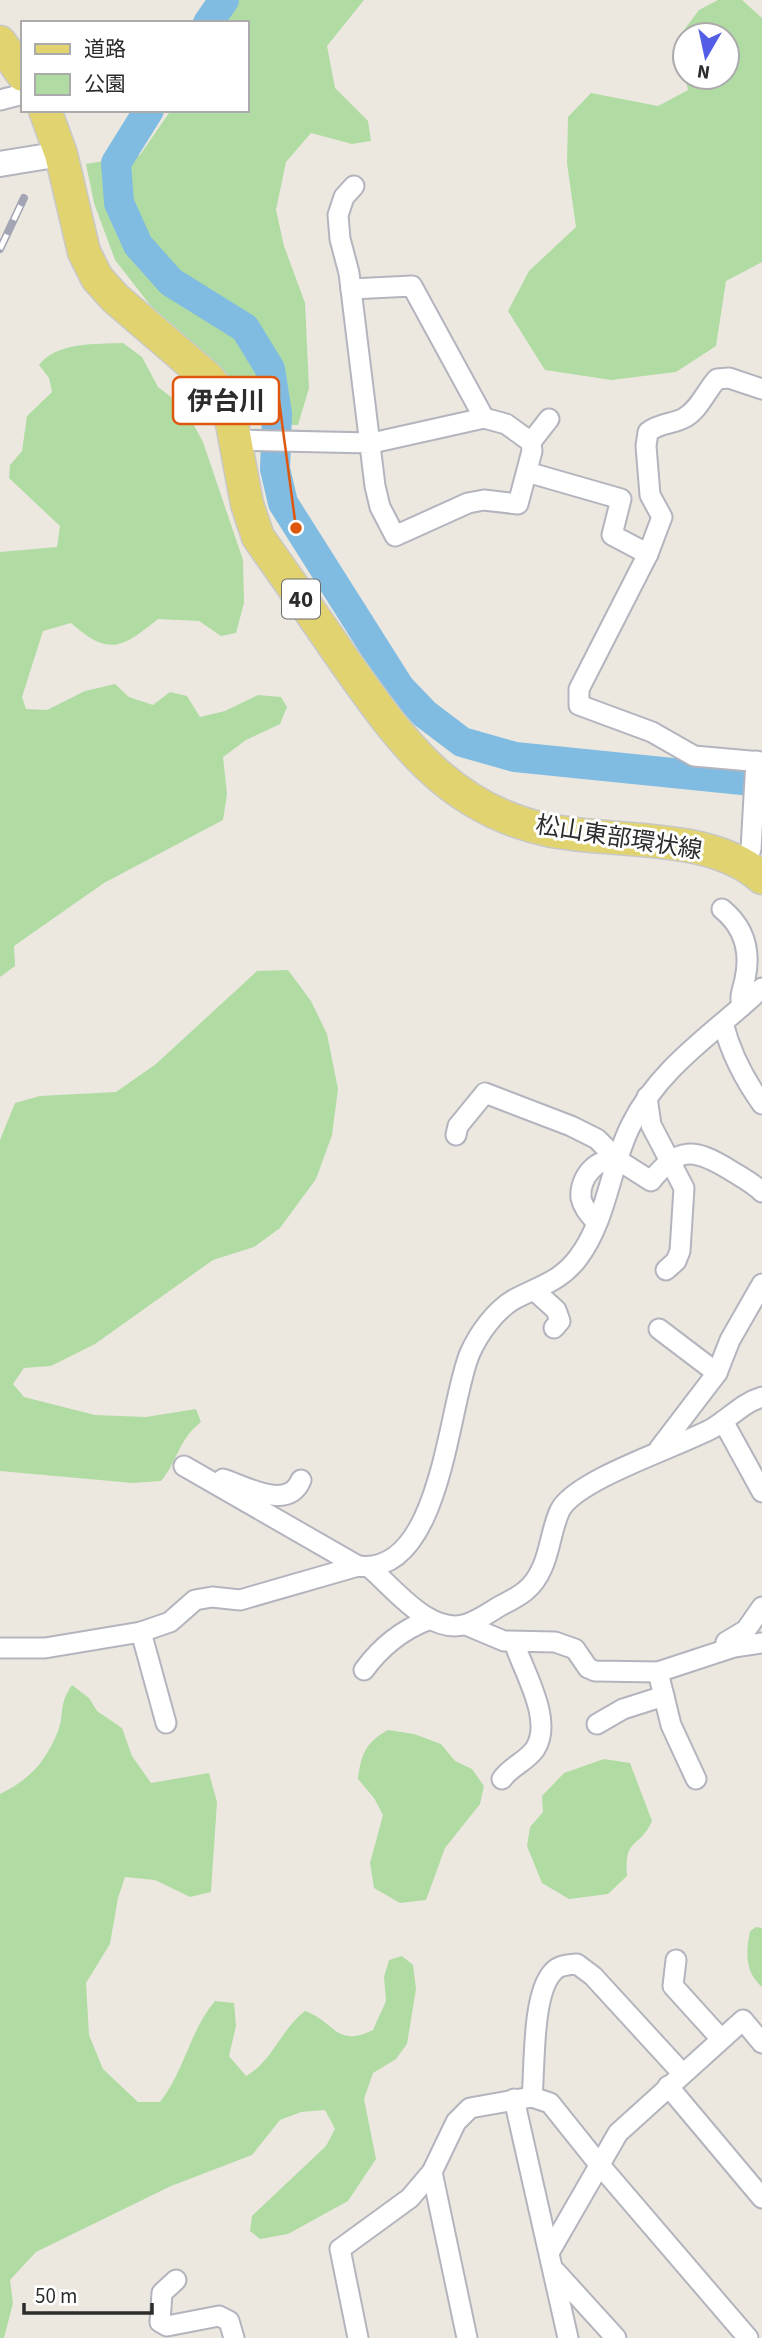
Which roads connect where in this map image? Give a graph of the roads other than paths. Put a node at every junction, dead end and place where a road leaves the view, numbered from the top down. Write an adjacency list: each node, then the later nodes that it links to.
1 (0, 42): 2 (main road)
2 (12, 89)
3 (46, 112): 4 (main road, 松山東部環状線 / 40)
4 (61, 154): 5 (street); 11 (main road, 松山東部環状線 / 40)
5 (0, 164)
6 (354, 186): 7 (street)
7 (351, 289): 9 (street); 13 (street)
8 (762, 389): 15 (street)
9 (484, 418): 12 (street); 13 (street)
10 (549, 419): 12 (street)
11 (249, 440): 13 (street); 17 (main road, 松山東部環状線 / 40)
12 (531, 442): 14 (street)
13 (372, 443): 14 (street)
14 (527, 472): 15 (street)
15 (648, 554): 16 (street)
16 (758, 763): 17 (street)
17 (753, 871)
18 (722, 909): 20 (street)
19 (762, 989): 20 (street)
20 (743, 1006): 21 (street)
21 (723, 1023): 22 (street); 23 (street)
22 (647, 1097): 25 (street); 26 (street)
23 (762, 1104)
24 (456, 1135): 25 (street)
25 (618, 1160): 26 (street); 30 (street)
26 (671, 1160): 27 (street); 28 (street)
27 (762, 1192)
28 (666, 1270)
29 (762, 1284): 33 (street)
30 (535, 1291): 31 (street); 39 (street)
31 (554, 1328)
32 (659, 1329): 33 (street)
33 (717, 1373): 36 (street)
34 (762, 1397): 35 (street)
35 (723, 1421): 36 (street); 38 (street)
36 (658, 1450): 42 (street)
37 (301, 1480): 39 (street)
38 (762, 1492)
39 (364, 1567): 41 (street); 43 (street)
40 (762, 1607): 47 (street)
41 (428, 1620): 42 (street); 48 (street)
42 (466, 1625): 44 (street)
43 (141, 1632): 46 (street); 51 (street)
44 (514, 1642): 49 (street); 53 (street)
45 (762, 1643): 47 (street)
46 (0, 1648)
47 (710, 1654): 49 (street)
48 (364, 1670)
49 (658, 1672): 50 (street)
50 (664, 1696): 52 (street); 54 (street)
51 (166, 1723)
52 (597, 1724)
53 (502, 1779)
54 (696, 1779)
55 (676, 1960): 56 (street)
56 (721, 2039): 57 (street); 58 (street)
57 (762, 2043)
58 (675, 2079): 59 (street); 60 (street); 62 (street)
59 (523, 2098): 60 (street); 61 (street); 63 (street)
60 (598, 2163): 63 (street); 71 (street)
61 (432, 2172): 67 (street); 68 (street)
62 (762, 2198)
63 (550, 2251): 64 (street)
64 (555, 2272): 69 (street); 70 (street)
65 (176, 2280): 66 (street)
66 (234, 2338)
67 (358, 2338)
68 (467, 2338)
69 (568, 2338)
70 (616, 2338)
71 (748, 2338)

